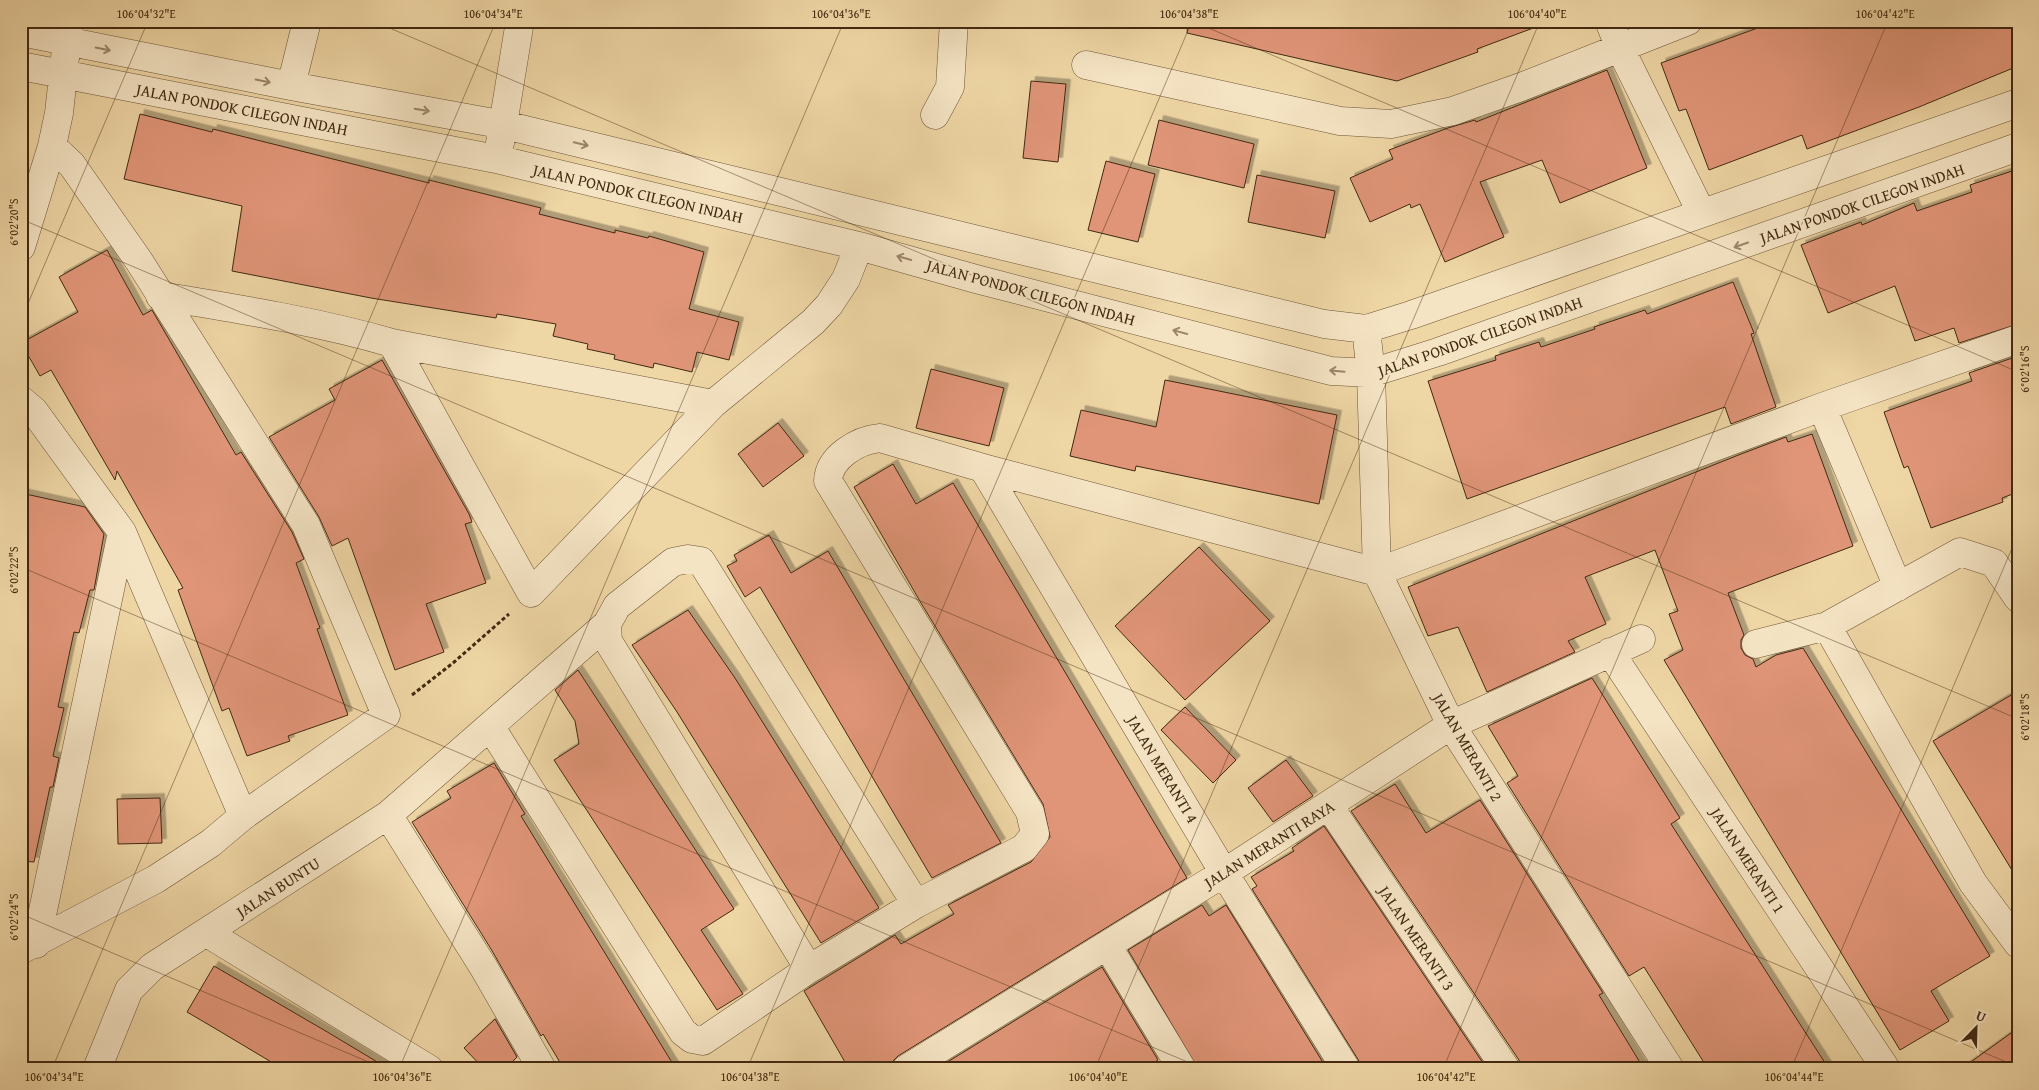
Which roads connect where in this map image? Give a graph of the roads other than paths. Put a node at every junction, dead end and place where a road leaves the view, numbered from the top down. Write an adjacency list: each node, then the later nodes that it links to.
1 (307, 21): 12 (street)
2 (520, 21): 15 (street)
3 (954, 21): 14 (street)
4 (1609, 21): 8 (street)
5 (1688, 21): 8 (street)
6 (68, 31): 7 (street, JALAN PONDOK CILEGON INDAH); 11 (street); 12 (street, JALAN PONDOK CILEGON INDAH, one-way to 12)
7 (21, 32)
8 (1620, 48): 9 (street); 19 (street)
9 (1086, 65)
10 (21, 66): 11 (street, JALAN PONDOK CILEGON INDAH)
11 (64, 74): 16 (street); 18 (street, JALAN PONDOK CILEGON INDAH)
12 (291, 86): 15 (street, JALAN PONDOK CILEGON INDAH, one-way to 15)
13 (2018, 103): 19 (street, JALAN PONDOK CILEGON INDAH)
14 (935, 115)
15 (505, 125): 18 (street); 23 (street, JALAN PONDOK CILEGON INDAH, one-way to 23)
16 (52, 146): 21 (street); 22 (street)
17 (2018, 147): 26 (street, JALAN PONDOK CILEGON INDAH, one-way to 26)
18 (496, 159): 20 (street, JALAN PONDOK CILEGON INDAH)
19 (1701, 212): 23 (street, JALAN PONDOK CILEGON INDAH)
20 (859, 246): 26 (street, JALAN PONDOK CILEGON INDAH, one-way to 20); 28 (street)
21 (21, 247)
22 (160, 296): 25 (street); 44 (street)
23 (1366, 329): 26 (street, JALAN MERANTI 2)
24 (2018, 339): 29 (street)
25 (392, 343): 28 (street); 28 (street)
26 (1371, 373): 32 (street, JALAN MERANTI 2)
27 (21, 400): 31 (street)
28 (713, 404)
29 (1822, 407): 32 (street); 33 (street)
30 (983, 468): 32 (street); 45 (street, JALAN MERANTI 4); 46 (street)
31 (122, 532): 44 (street); 50 (street)
32 (1377, 572): 40 (street, JALAN MERANTI 2)
33 (1898, 587): 34 (street); 36 (street)
34 (2018, 598)
35 (607, 624): 41 (street, JALAN BUNTU); 46 (street, JALAN BUNTU); 51 (street)
36 (1827, 626): 38 (street); 48 (street)
37 (1641, 639): 39 (street, JALAN MERANTI RAYA)
38 (1756, 644)
39 (1610, 652): 40 (street, JALAN MERANTI RAYA); 60 (street, JALAN MERANTI 1)
40 (1451, 725): 42 (street, JALAN MERANTI RAYA); 59 (street, JALAN MERANTI 2)
41 (490, 726): 43 (street, JALAN BUNTU); 51 (street)
42 (1329, 806): 45 (street, JALAN MERANTI RAYA); 58 (street, JALAN MERANTI 3)
43 (388, 815): 47 (street, JALAN BUNTU); 55 (street)
44 (243, 816): 50 (street)
45 (1224, 873): 49 (street, JALAN MERANTI RAYA); 57 (street, JALAN MERANTI 4)
46 (916, 904): 51 (street)
47 (208, 933): 53 (street, JALAN BUNTU); 54 (street)
48 (2018, 944)
49 (1107, 945): 52 (street); 56 (street, JALAN MERANTI RAYA)
50 (29, 947)
51 (809, 969)
52 (1173, 1066)
53 (97, 1069)
54 (429, 1069)
55 (542, 1069)
56 (906, 1069)
57 (1346, 1069)
58 (1506, 1069)
59 (1670, 1069)
60 (1886, 1069)

